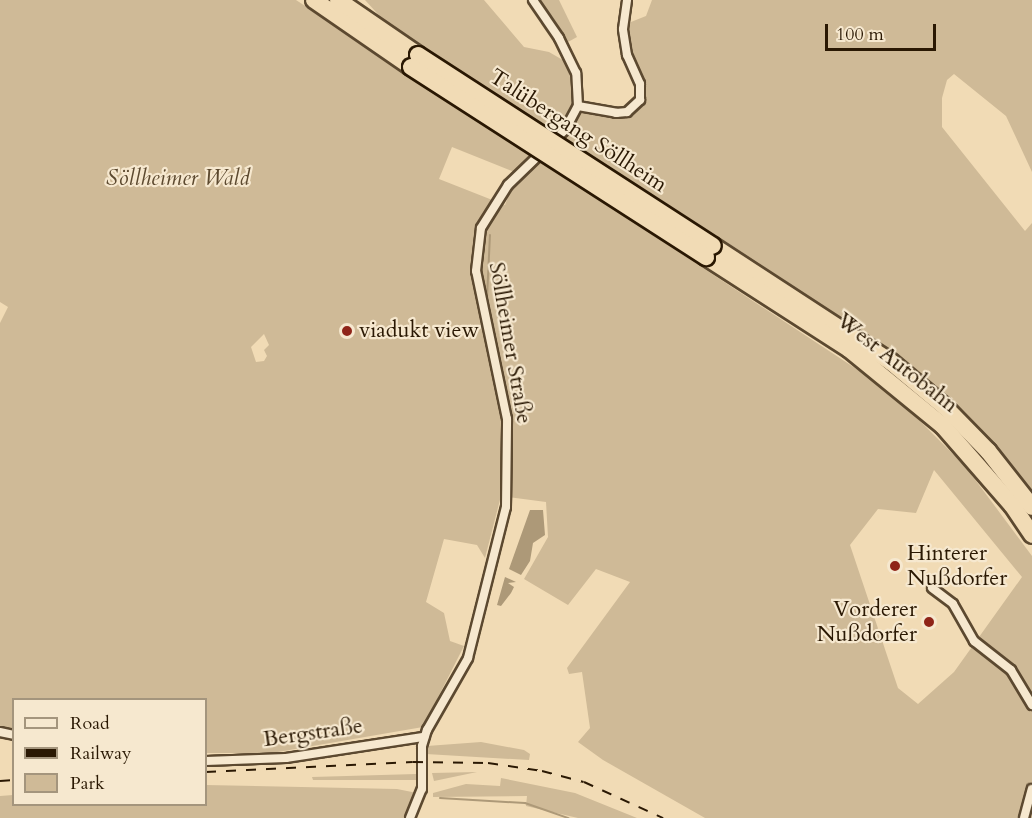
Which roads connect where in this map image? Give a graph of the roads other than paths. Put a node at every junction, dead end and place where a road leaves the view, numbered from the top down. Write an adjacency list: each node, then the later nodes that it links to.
1 (314, 0): 7 (highway)
2 (338, 0): 6 (highway)
3 (353, 0): 6 (highway)
4 (533, 0): 8 (street)
5 (627, 0): 8 (street)
6 (389, 35): 7 (highway)
7 (414, 61): 9 (highway, Talübergang Söllheim, bridge)
8 (578, 106): 14 (street, Söllheimer Straße)
9 (709, 251): 10 (highway, West Autobahn); 11 (highway, West Autobahn)
10 (1032, 507)
11 (1032, 535)
12 (932, 588): 13 (street)
13 (1032, 705)
14 (424, 737): 15 (street, Bergstraße); 17 (street, Söllheimer Straße)
15 (207, 761)
16 (1032, 789): 18 (street)
17 (410, 818)
18 (1024, 818)

